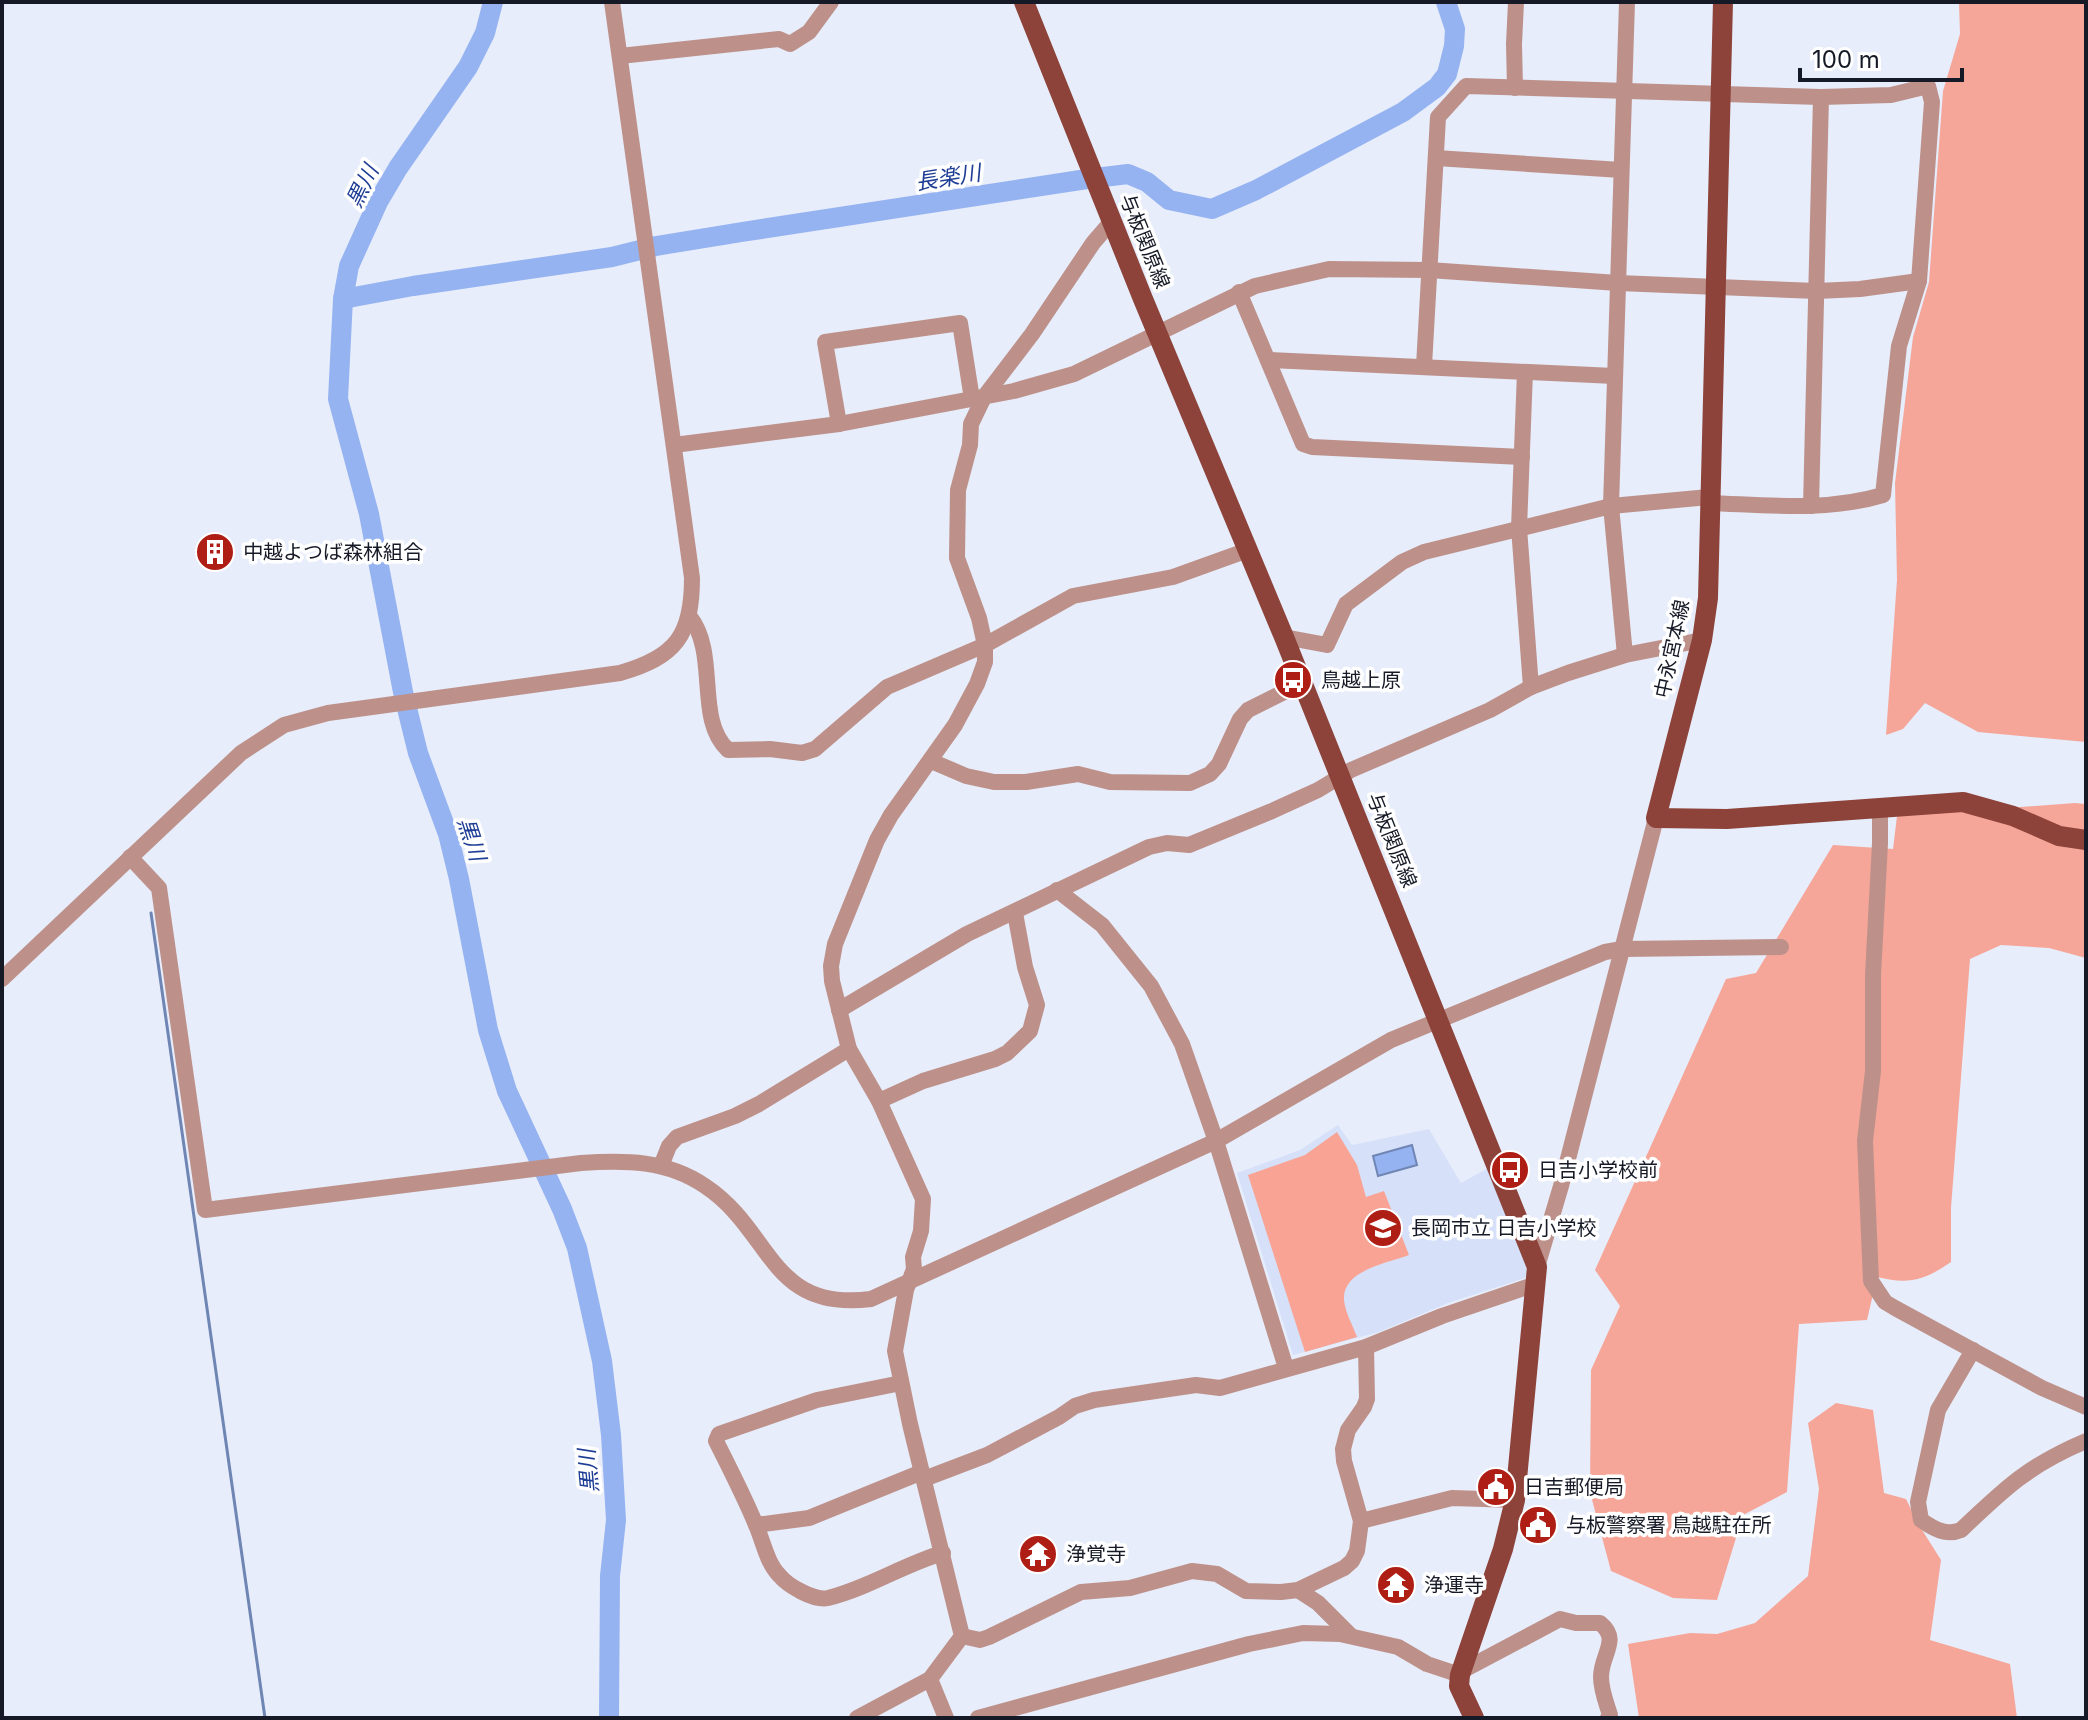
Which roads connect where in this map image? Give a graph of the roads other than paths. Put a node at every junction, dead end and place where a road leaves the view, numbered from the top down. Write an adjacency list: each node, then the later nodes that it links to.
1 (612, 2): 7 (street)
2 (831, 2): 7 (street)
3 (1024, 2): 14 (main road, 与板関原線)
4 (1516, 2): 8 (street)
5 (1627, 2): 9 (street)
6 (1723, 2): 10 (main road, 中永宮本線)
7 (620, 56): 28 (street)
8 (1515, 88): 9 (street); 12 (street)
9 (1623, 92): 10 (street); 13 (street)
10 (1720, 93): 11 (street); 18 (main road, 中永宮本線)
11 (1821, 97): 16 (street); 19 (street)
12 (1436, 158): 13 (street); 15 (street)
13 (1621, 170): 17 (street)
14 (1112, 221): 21 (main road, 与板関原線); 26 (street)
15 (1429, 270): 17 (street); 20 (street); 23 (street)
16 (1919, 281): 19 (street); 32 (street)
17 (1618, 283): 18 (street); 25 (street)
18 (1714, 287): 19 (street); 30 (main road, 中永宮本線)
19 (1817, 291): 32 (street)
20 (1239, 292): 21 (street); 22 (street)
21 (1157, 334): 26 (street); 34 (main road, 与板関原線)
22 (1268, 360): 23 (street); 29 (street)
23 (1424, 366): 24 (street)
24 (1525, 372): 25 (street); 29 (street)
25 (1614, 376): 31 (street)
26 (978, 398): 27 (street); 27 (street); 38 (street)
27 (839, 424): 28 (street)
28 (674, 445): 35 (street)
29 (1522, 457): 33 (street)
30 (1709, 500): 31 (street); 32 (street); 37 (main road, 中永宮本線)
31 (1611, 506): 33 (street); 39 (street)
32 (1811, 506)
33 (1519, 528): 36 (street); 41 (street)
34 (1248, 550): 36 (main road, 与板関原線); 38 (street)
35 (690, 617): 38 (street); 47 (street)
36 (1284, 637): 40 (main road, 与板関原線)
37 (1702, 640): 39 (street); 45 (main road, 中永宮本線)
38 (985, 645): 42 (street)
39 (1625, 655): 41 (street)
40 (1302, 683): 42 (street); 43 (main road, 与板関原線)
41 (1531, 687): 43 (street)
42 (931, 761): 53 (street)
43 (1340, 776): 48 (street); 54 (main road, 与板関原線)
44 (1880, 808): 45 (main road); 46 (main road); 62 (street)
45 (1656, 818): 51 (street)
46 (2086, 840)
47 (130, 857): 52 (street); 58 (street)
48 (1057, 890): 49 (street); 57 (street)
49 (1015, 913): 53 (street); 56 (street)
50 (1781, 947): 51 (street)
51 (1622, 949): 54 (street); 59 (street)
52 (2, 979)
53 (839, 1010): 55 (street)
54 (1438, 1019): 57 (street); 59 (main road, 与板関原線)
55 (849, 1049): 56 (street); 58 (street)
56 (879, 1101): 60 (street)
57 (1216, 1141): 60 (street); 63 (street)
58 (661, 1166): 60 (street)
59 (1537, 1276): 61 (street); 68 (main road, 与板関原線)
60 (908, 1279): 64 (street)
61 (1366, 1347): 63 (street); 69 (street)
62 (1973, 1350): 65 (street); 66 (street)
63 (1286, 1368): 67 (street)
64 (901, 1383): 67 (street); 70 (street)
65 (2086, 1407)
66 (2086, 1441)
67 (923, 1476): 70 (street); 71 (street)
68 (1515, 1500): 69 (street); 75 (main road, 与板関原線)
69 (1361, 1521): 72 (street)
70 (756, 1525): 71 (street)
71 (943, 1553): 73 (street)
72 (1298, 1590): 73 (street); 74 (street)
73 (962, 1636): 76 (street)
74 (1352, 1636): 75 (street); 79 (street)
75 (1460, 1673): 80 (main road); 81 (street)
76 (930, 1679): 77 (street); 78 (street)
77 (857, 1718)
78 (946, 1718)
79 (978, 1718)
80 (1474, 1718)
81 (1608, 1718)

